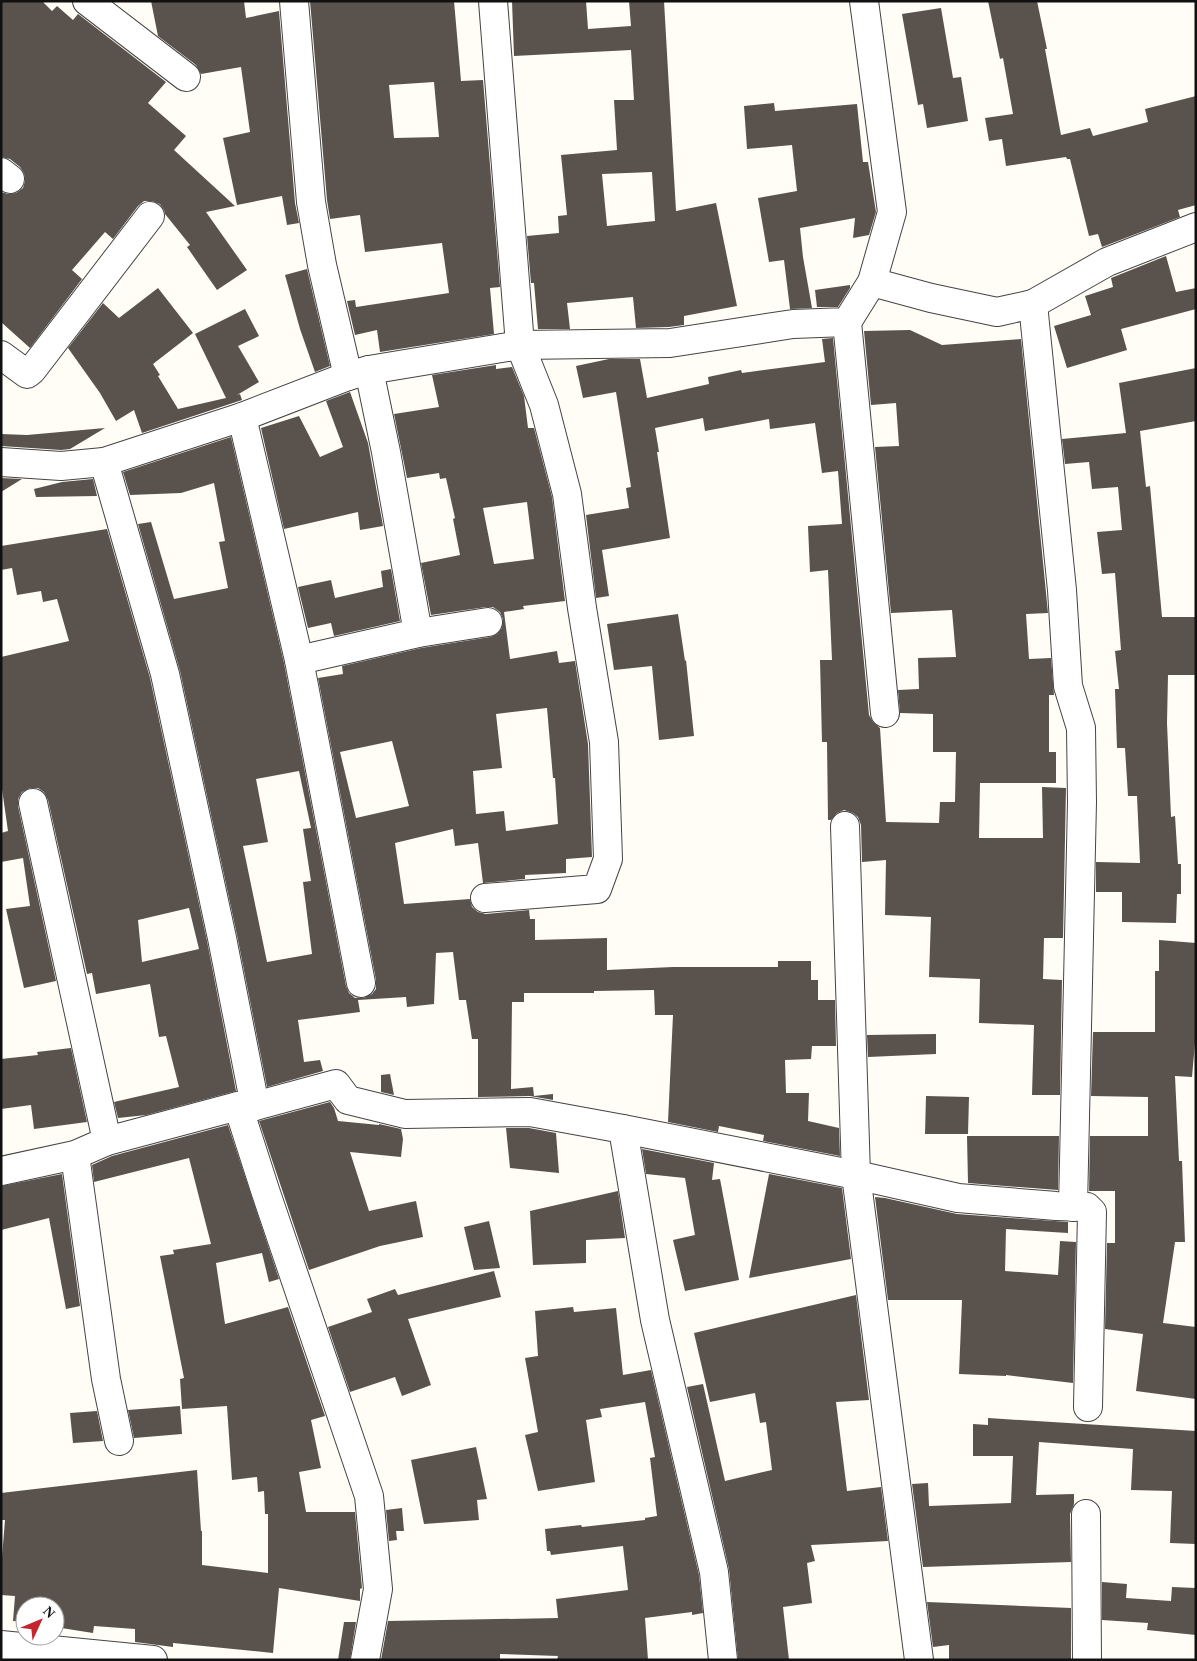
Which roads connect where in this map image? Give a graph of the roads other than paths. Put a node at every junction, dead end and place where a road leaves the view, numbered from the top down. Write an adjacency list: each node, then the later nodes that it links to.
1 (87, 1): 5 (street)
2 (294, 1): 13 (street)
3 (493, 1): 11 (street)
4 (864, 1): 8 (street)
5 (186, 76)
6 (150, 216): 12 (street)
7 (1196, 227): 9 (street)
8 (872, 282): 9 (street); 10 (street)
9 (1033, 304): 31 (street)
10 (847, 322): 11 (street); 20 (street)
11 (520, 345): 13 (street); 23 (street)
12 (1, 355)
13 (359, 373): 14 (street); 18 (street)
14 (242, 418): 16 (street); 19 (street)
15 (1, 462): 16 (street)
16 (104, 462): 25 (street)
17 (488, 622): 18 (street)
18 (418, 633): 19 (street)
19 (299, 660): 24 (street)
20 (884, 713)
21 (33, 803): 27 (street)
22 (845, 826): 30 (street)
23 (486, 898)
24 (361, 983)
25 (246, 1106): 26 (street); 27 (street); 37 (street)
26 (623, 1129): 30 (street); 38 (street)
27 (107, 1141): 28 (street)
28 (75, 1155): 29 (street); 33 (street)
29 (1, 1171)
30 (856, 1175): 31 (street); 39 (street)
31 (1073, 1207): 32 (street)
32 (1088, 1407)
33 (119, 1441)
34 (1086, 1514): 40 (street)
35 (1, 1645): 36 (street)
36 (153, 1660)
37 (365, 1660)
38 (724, 1660)
39 (919, 1660)
40 (1087, 1660)

